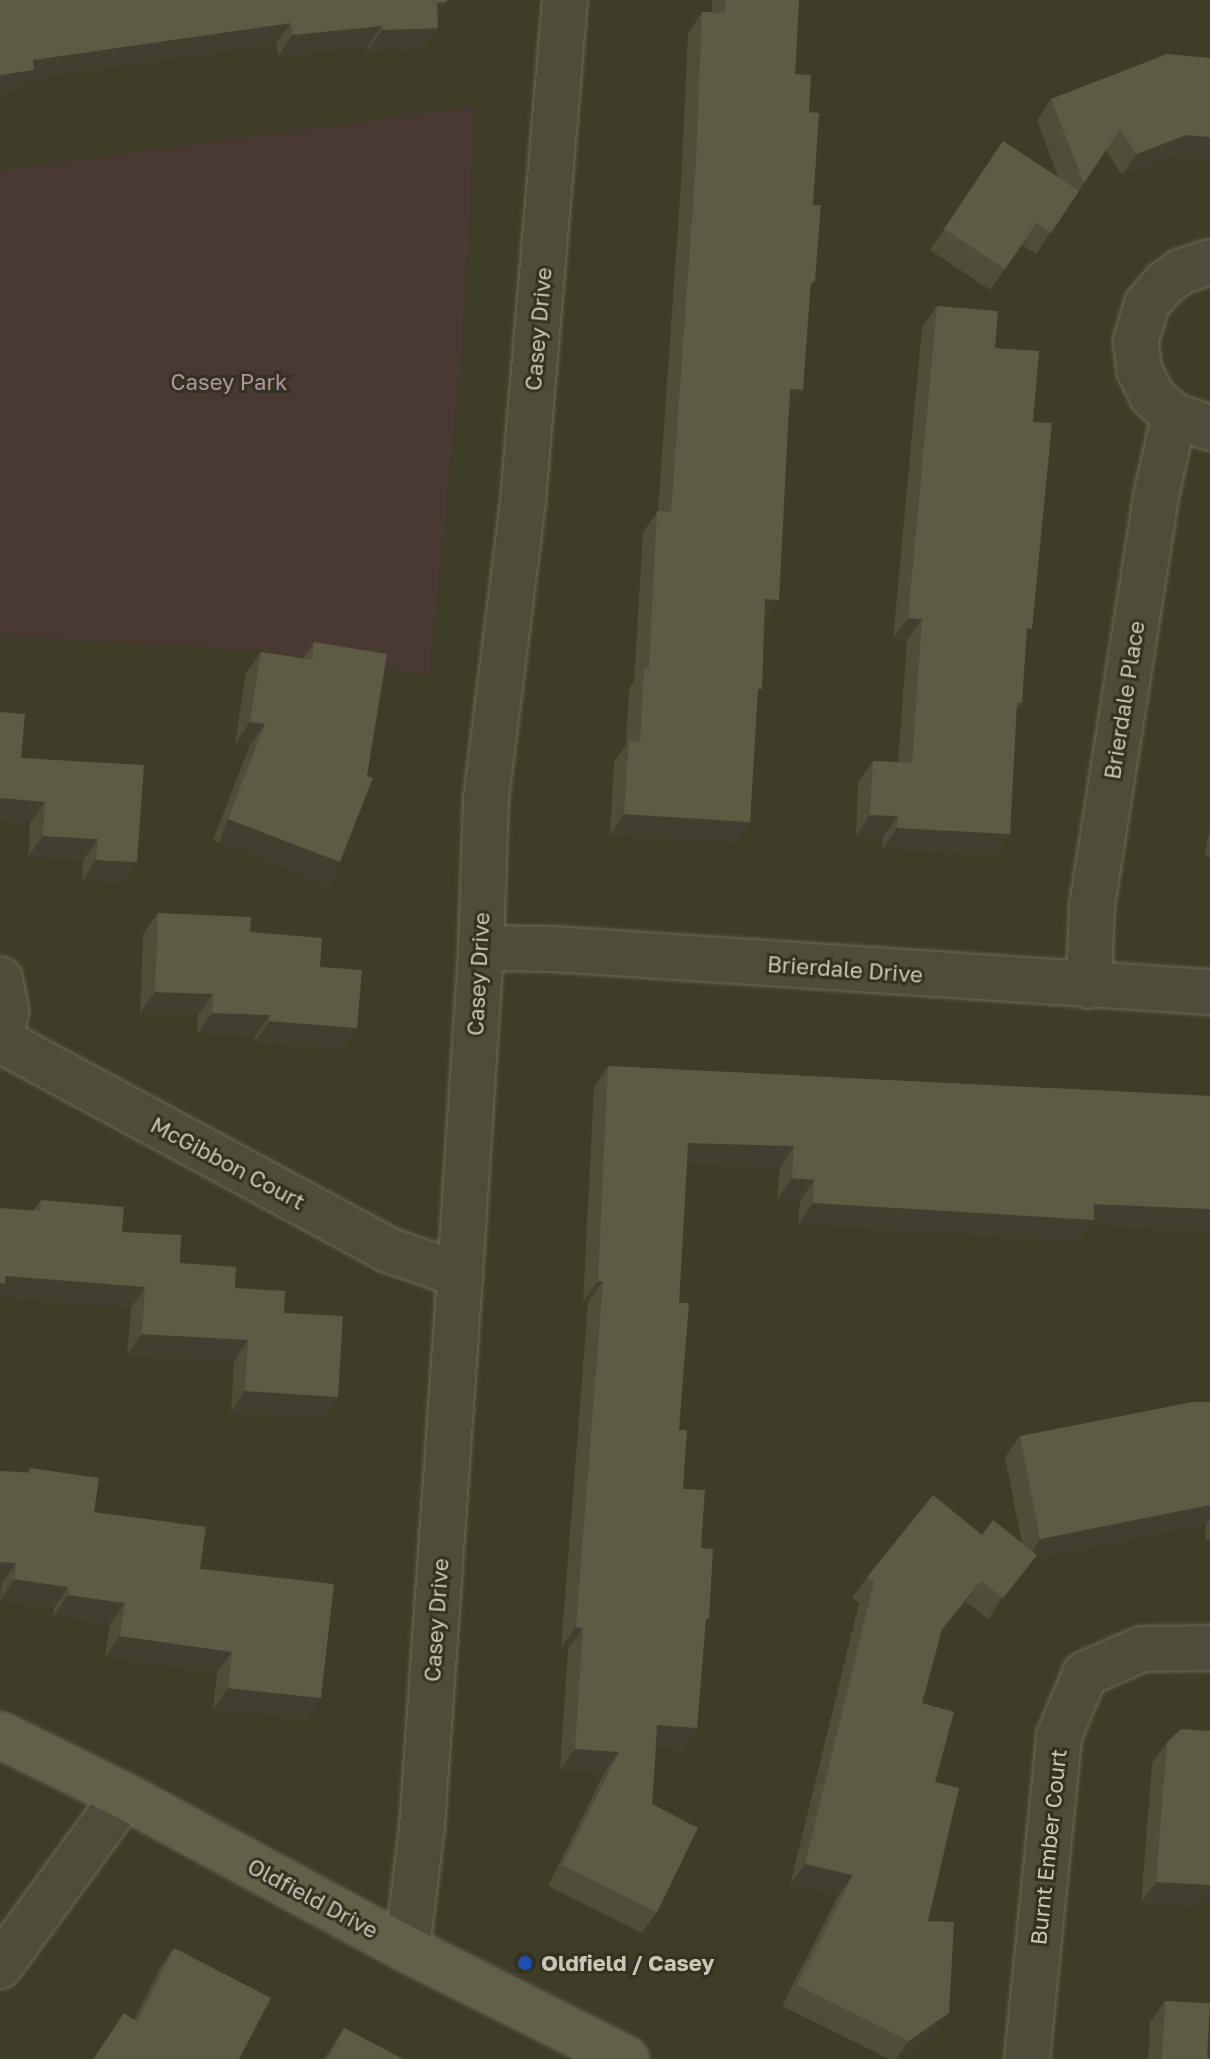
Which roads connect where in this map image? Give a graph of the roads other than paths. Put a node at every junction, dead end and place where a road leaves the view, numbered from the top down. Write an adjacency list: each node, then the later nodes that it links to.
1 (565, 0): 4 (street, Casey Drive)
2 (1210, 262): 3 (street, Brierdale Place)
3 (1192, 422): 6 (street, Brierdale Place)
4 (481, 948): 6 (street, Brierdale Drive); 9 (street, Casey Drive)
5 (0, 979): 8 (street, McGibbon Court)
6 (1089, 986): 7 (street, Brierdale Drive)
7 (1210, 992)
8 (0, 1040): 9 (street, McGibbon Court)
9 (460, 1275): 13 (street, Casey Drive)
10 (1210, 1648): 16 (street, Burnt Ember Court)
11 (0, 1735): 12 (street, Oldfield Drive)
12 (124, 1796): 13 (street, Oldfield Drive); 14 (street)
13 (407, 1949): 15 (street, Oldfield Drive)
14 (0, 1966)
15 (626, 2059)
16 (1027, 2059)

